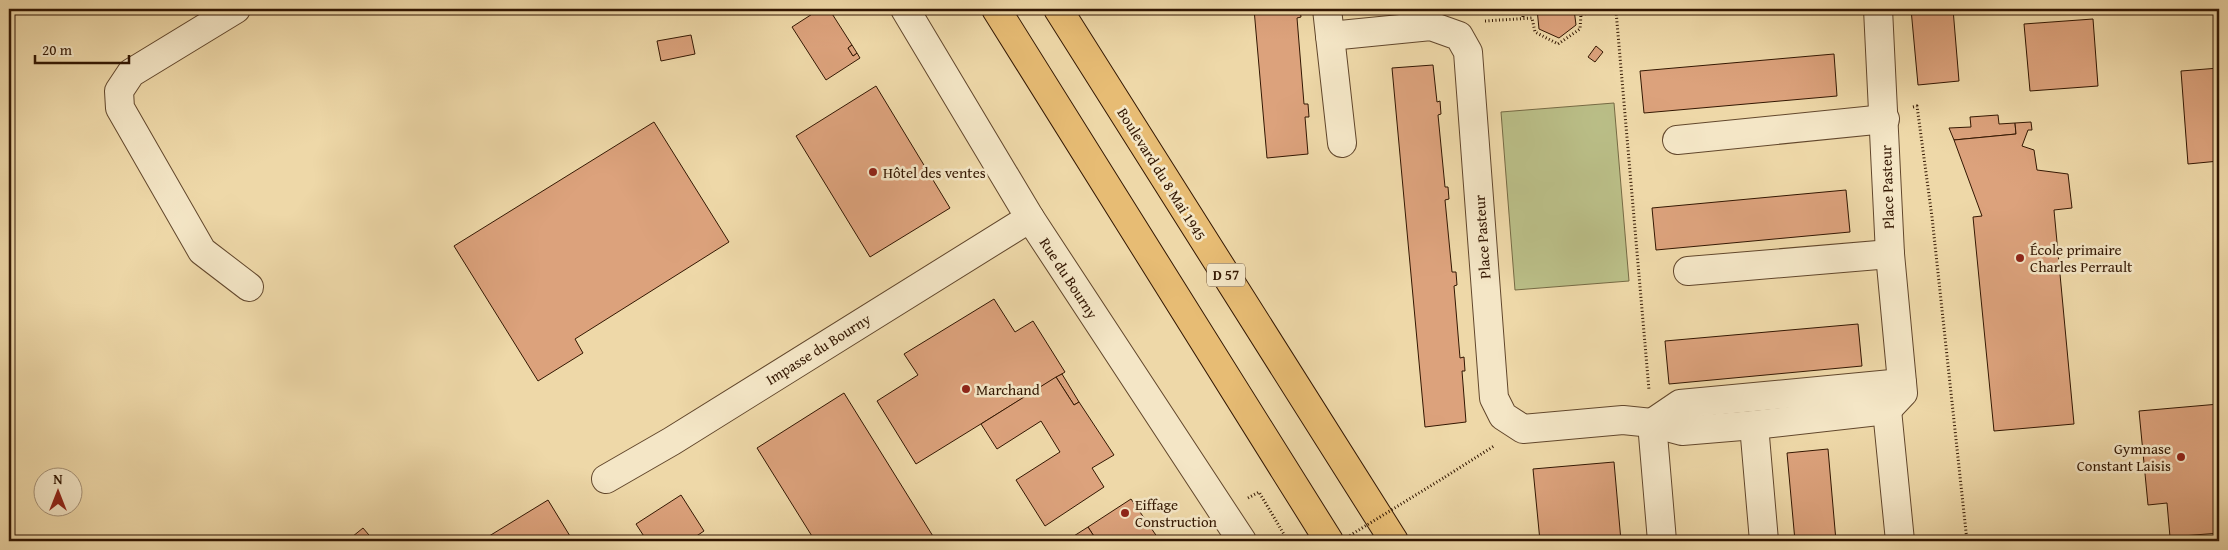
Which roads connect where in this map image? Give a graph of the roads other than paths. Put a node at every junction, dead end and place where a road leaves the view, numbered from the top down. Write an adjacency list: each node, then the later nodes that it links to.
1 (236, 9): 14 (street)
2 (905, 9): 11 (street, Rue du Bourny)
3 (996, 9): 21 (main road)
4 (1058, 9): 22 (main road, Boulevard du 8 Mai 1945 / D 57)
5 (1328, 9): 7 (street)
6 (1878, 9): 8 (street, Place Pasteur)
7 (1330, 36): 10 (street); 17 (street, Place Pasteur)
8 (1884, 114): 9 (street); 12 (street, Place Pasteur)
9 (1677, 140)
10 (1342, 143)
11 (1030, 218): 19 (street, Impasse du Bourny); 20 (street, Rue du Bourny)
12 (1890, 254): 13 (street); 15 (street, Place Pasteur)
13 (1688, 271)
14 (249, 287)
15 (1902, 383): 16 (street, Place Pasteur); 17 (street)
16 (1887, 410): 18 (street); 25 (street)
17 (1652, 423): 18 (street); 23 (street)
18 (1754, 425): 24 (street)
19 (606, 479)
20 (1242, 541)
21 (1329, 541)
22 (1394, 541)
23 (1662, 541)
24 (1764, 541)
25 (1900, 541)

